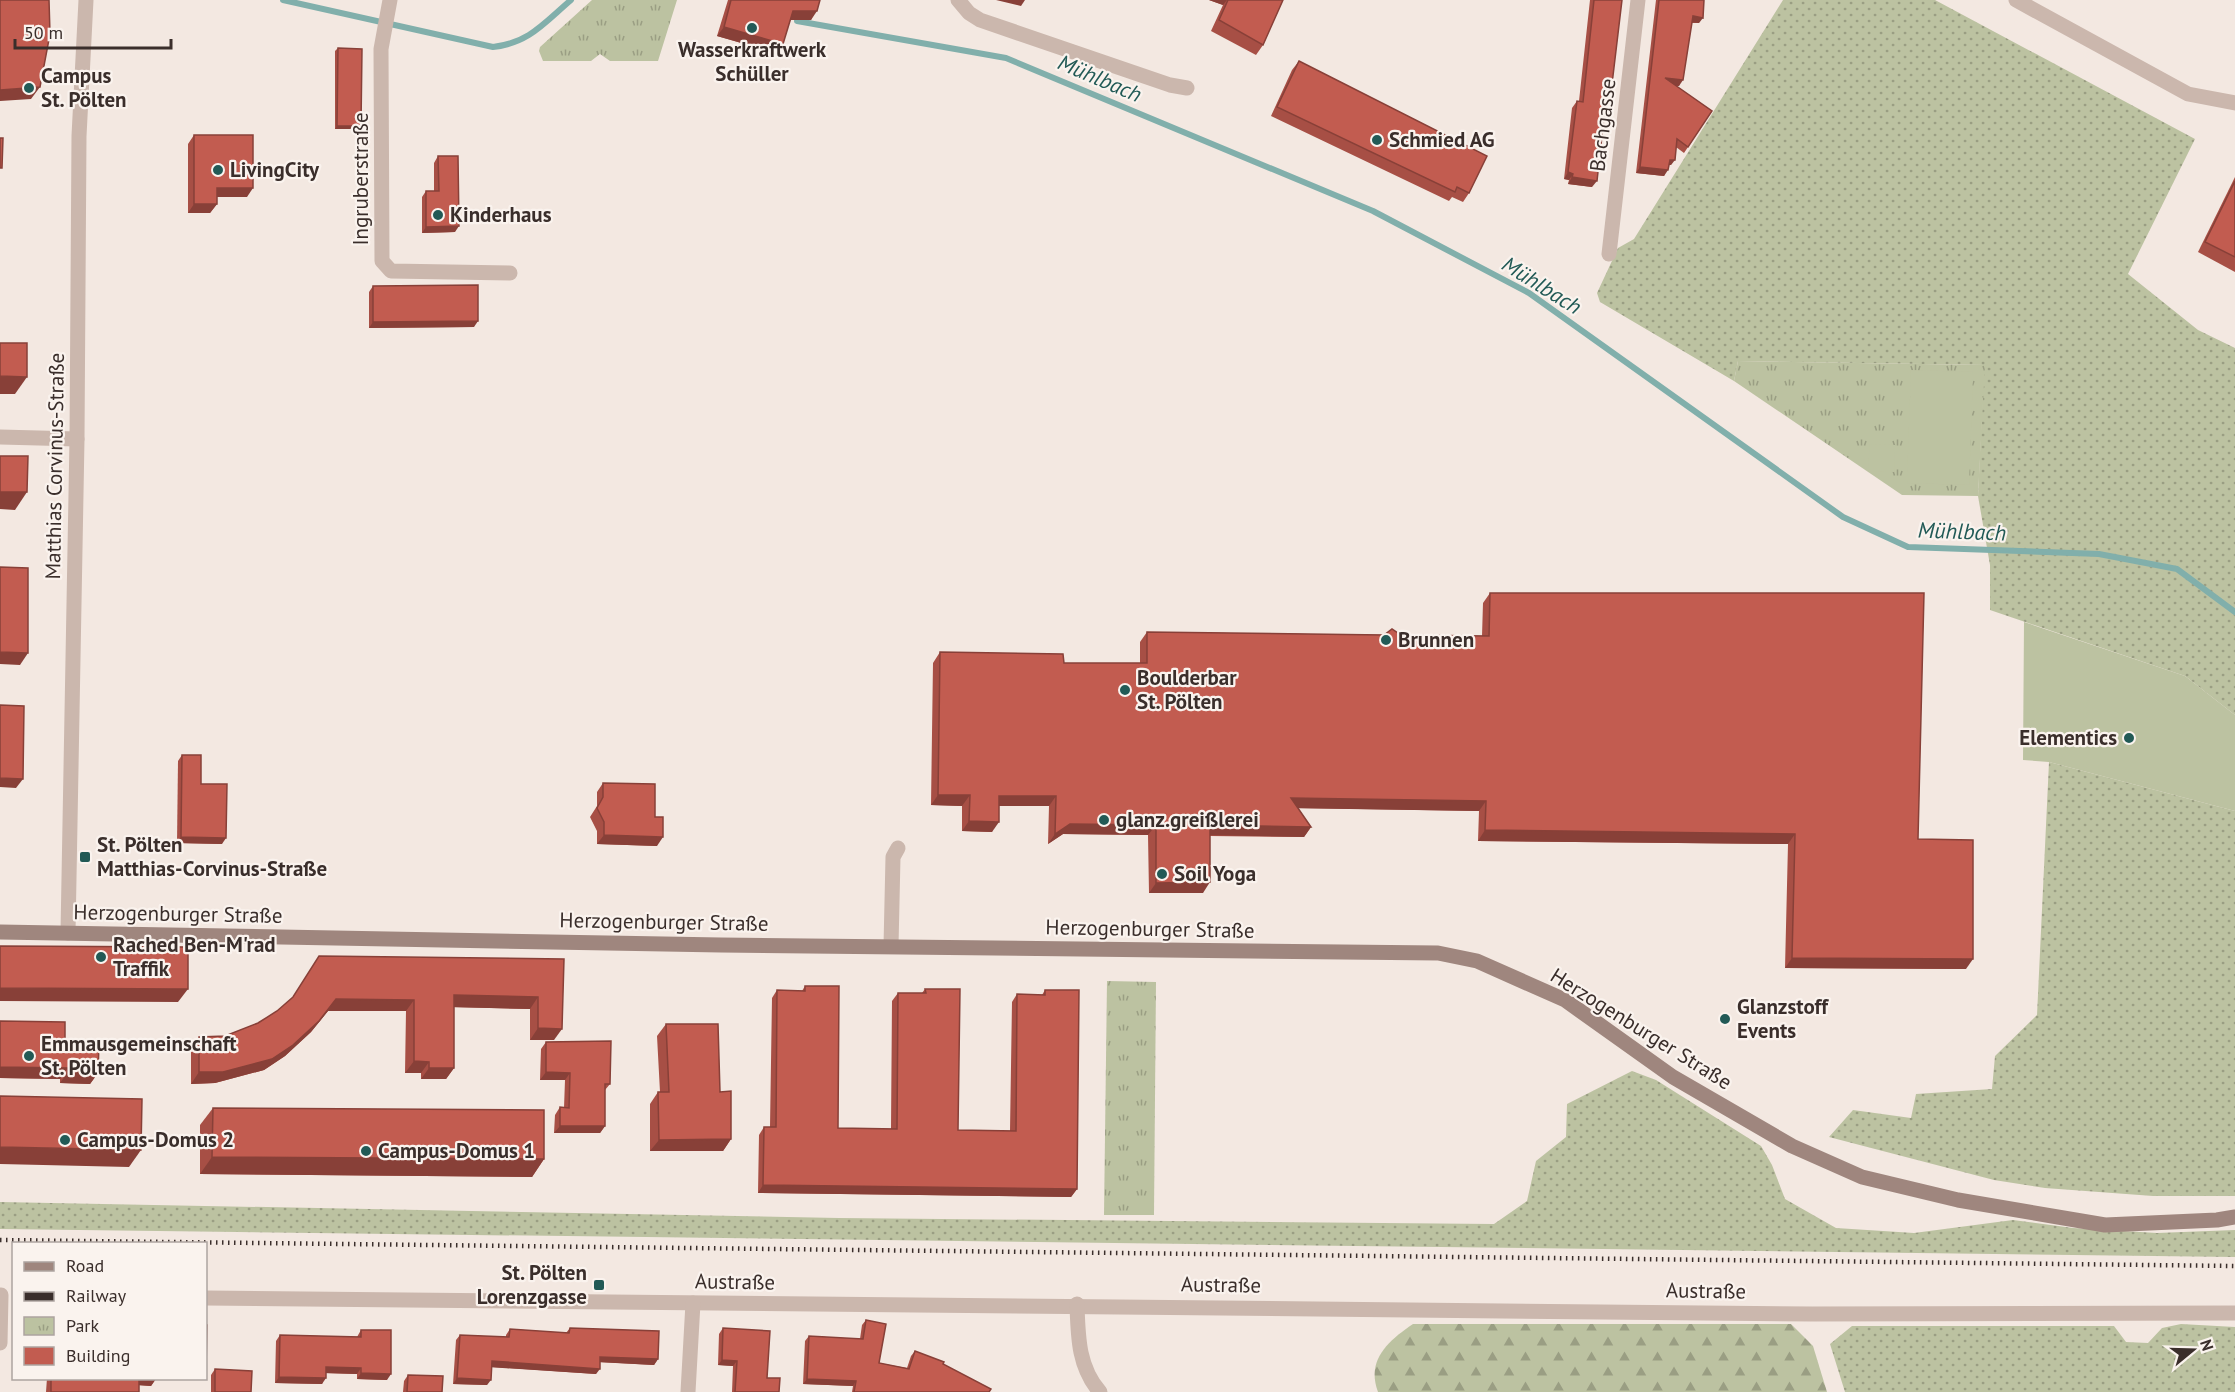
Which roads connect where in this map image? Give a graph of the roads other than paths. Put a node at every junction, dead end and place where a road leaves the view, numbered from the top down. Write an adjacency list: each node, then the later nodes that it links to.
1 (86, 0): 11 (street, Matthias Corvinus-Straße)
2 (390, 0): 9 (street, Ingruberstraße)
3 (958, 0): 6 (street)
4 (1638, 0): 8 (street, Bachgasse)
5 (2016, 0): 7 (street)
6 (1187, 88)
7 (2235, 103)
8 (1609, 254)
9 (510, 273)
10 (0, 437): 11 (street)
11 (77, 439): 14 (street, Matthias Corvinus-Straße)
12 (898, 848): 15 (street)
13 (0, 932): 14 (street, Herzogenburger Straße)
14 (68, 933): 15 (street, Herzogenburger Straße)
15 (891, 946): 16 (street, Herzogenburger Straße)
16 (2235, 1217)
17 (5, 1295): 22 (street)
18 (207, 1298): 19 (street, Austraße)
19 (693, 1303): 20 (street, Austraße); 23 (street)
20 (1077, 1304): 21 (street, Austraße); 24 (street)
21 (2235, 1313)
22 (0, 1343)
23 (688, 1392)
24 (1100, 1392)

